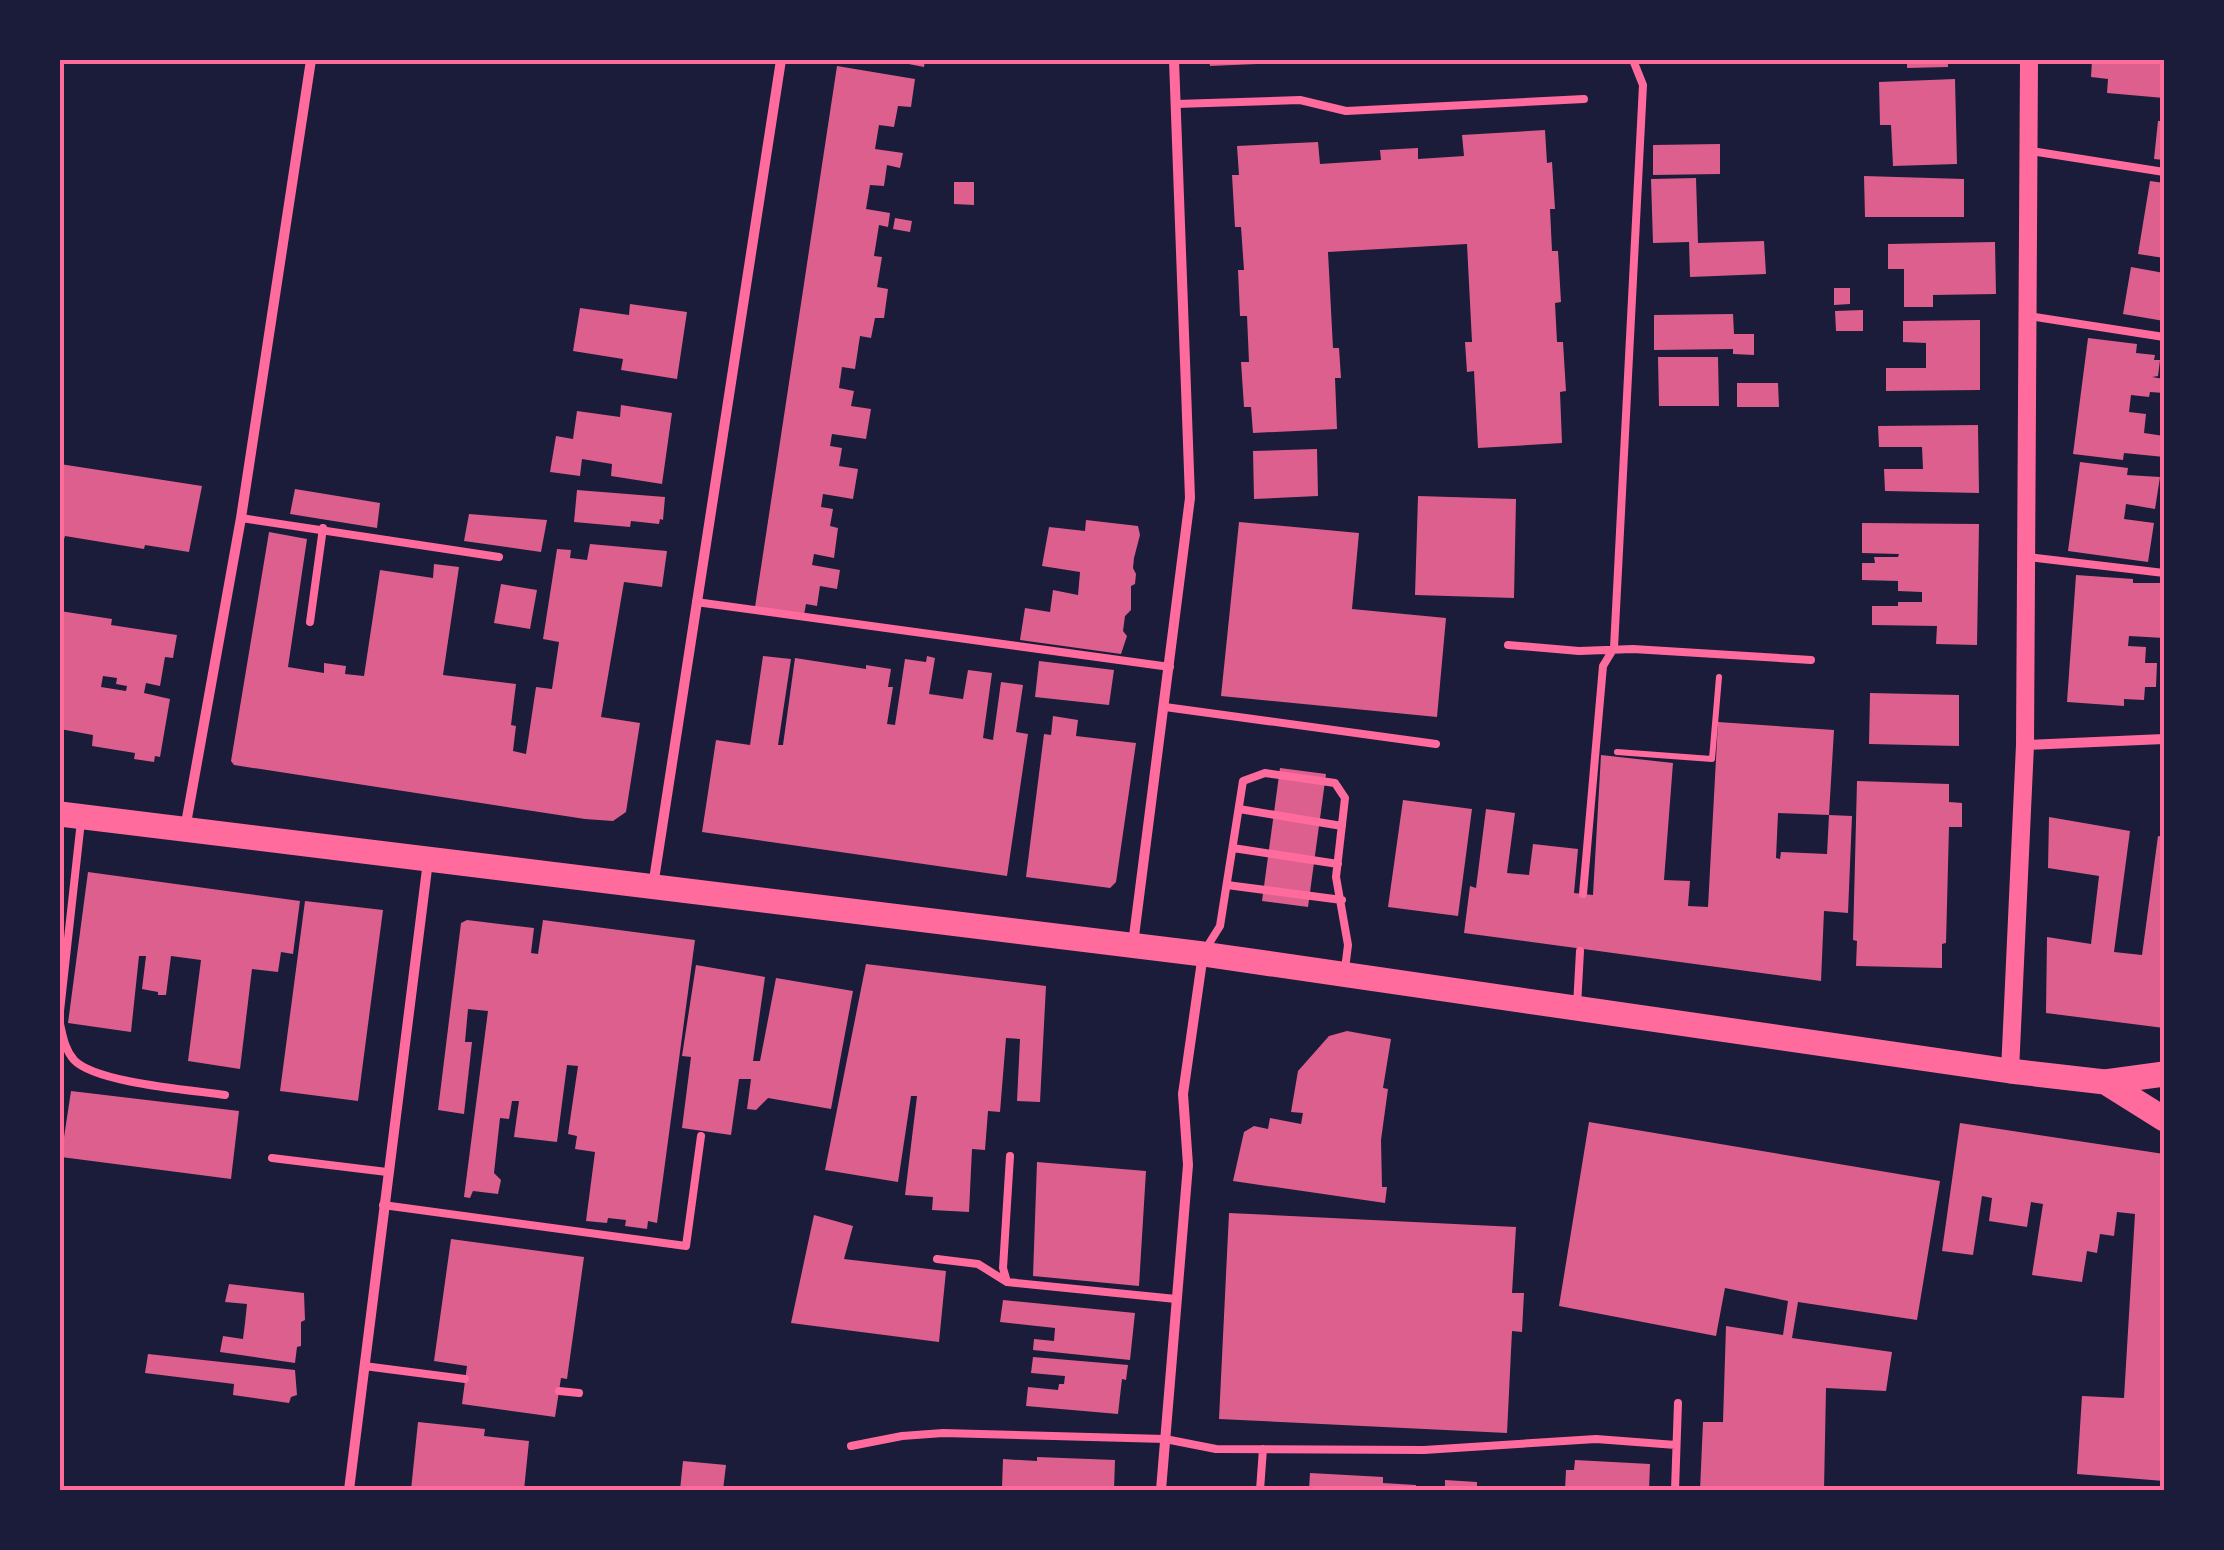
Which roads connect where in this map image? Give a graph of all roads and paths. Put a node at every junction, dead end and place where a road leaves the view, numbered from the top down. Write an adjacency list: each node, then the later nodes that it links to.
1 (311, 60): 12 (street)
2 (781, 60): 17 (street)
3 (1174, 60): 7 (street)
4 (1633, 60): 20 (lane)
5 (2029, 60): 8 (street)
6 (1584, 99): 7 (lane)
7 (1176, 104): 23 (street)
8 (2030, 151): 9 (lane); 10 (street)
9 (2164, 172)
10 (2029, 316): 11 (lane); 15 (street)
11 (2164, 337)
12 (241, 518): 13 (lane); 32 (street)
13 (322, 528): 14 (lane); 18 (lane)
14 (500, 556)
15 (2027, 557): 16 (lane); 27 (street)
16 (2164, 573)
17 (696, 602): 23 (lane); 37 (street)
18 (310, 622)
19 (1508, 645): 20 (lane)
20 (1614, 648): 21 (lane); 28 (lane)
21 (1720, 654): 22 (lane); 28 (path)
22 (1811, 660)
23 (1170, 667): 24 (street)
24 (1165, 707): 26 (lane); 40 (street)
25 (2164, 740): 27 (street)
26 (1436, 744)
27 (2024, 745): 47 (street)
28 (1596, 750): 38 (lane)
29 (1238, 810): 31 (lane); 31 (lane); 33 (lane)
30 (71, 815): 32 (main road); 45 (lane)
31 (1342, 826): 35 (lane)
32 (185, 829): 34 (main road)
33 (1233, 848): 35 (lane); 36 (lane)
34 (428, 861): 37 (main road); 55 (street)
35 (1338, 864): 39 (lane)
36 (1226, 885): 39 (lane); 42 (lane)
37 (652, 887): 40 (main road)
38 (1584, 894)
39 (1342, 900): 43 (lane)
40 (1133, 945): 42 (main road)
41 (1580, 950): 44 (lane)
42 (1203, 954): 43 (main road); 59 (street)
43 (1345, 974): 44 (main road)
44 (1577, 1008): 47 (main road)
45 (60, 1011)
46 (60, 1024): 50 (lane)
47 (2010, 1071): 49 (main road)
48 (2164, 1074): 49 (main road)
49 (2105, 1082): 51 (main road)
50 (224, 1094)
51 (2164, 1120)
52 (702, 1136): 56 (lane)
53 (1010, 1156): 58 (lane)
54 (272, 1158): 55 (lane)
55 (387, 1172): 56 (street)
56 (383, 1205): 60 (street)
57 (937, 1259): 58 (lane)
58 (1007, 1282): 59 (lane)
59 (1176, 1299): 65 (street)
60 (364, 1366): 61 (lane); 69 (street)
61 (465, 1379)
62 (559, 1391): 63 (lane)
63 (578, 1393)
64 (1678, 1403): 66 (lane)
65 (1164, 1439): 67 (lane); 68 (lane); 70 (street)
66 (1676, 1445): 68 (lane); 72 (lane)
67 (851, 1446)
68 (1263, 1449): 71 (lane)
69 (349, 1490)
70 (1161, 1490)
71 (1260, 1490)
72 (1675, 1490)

